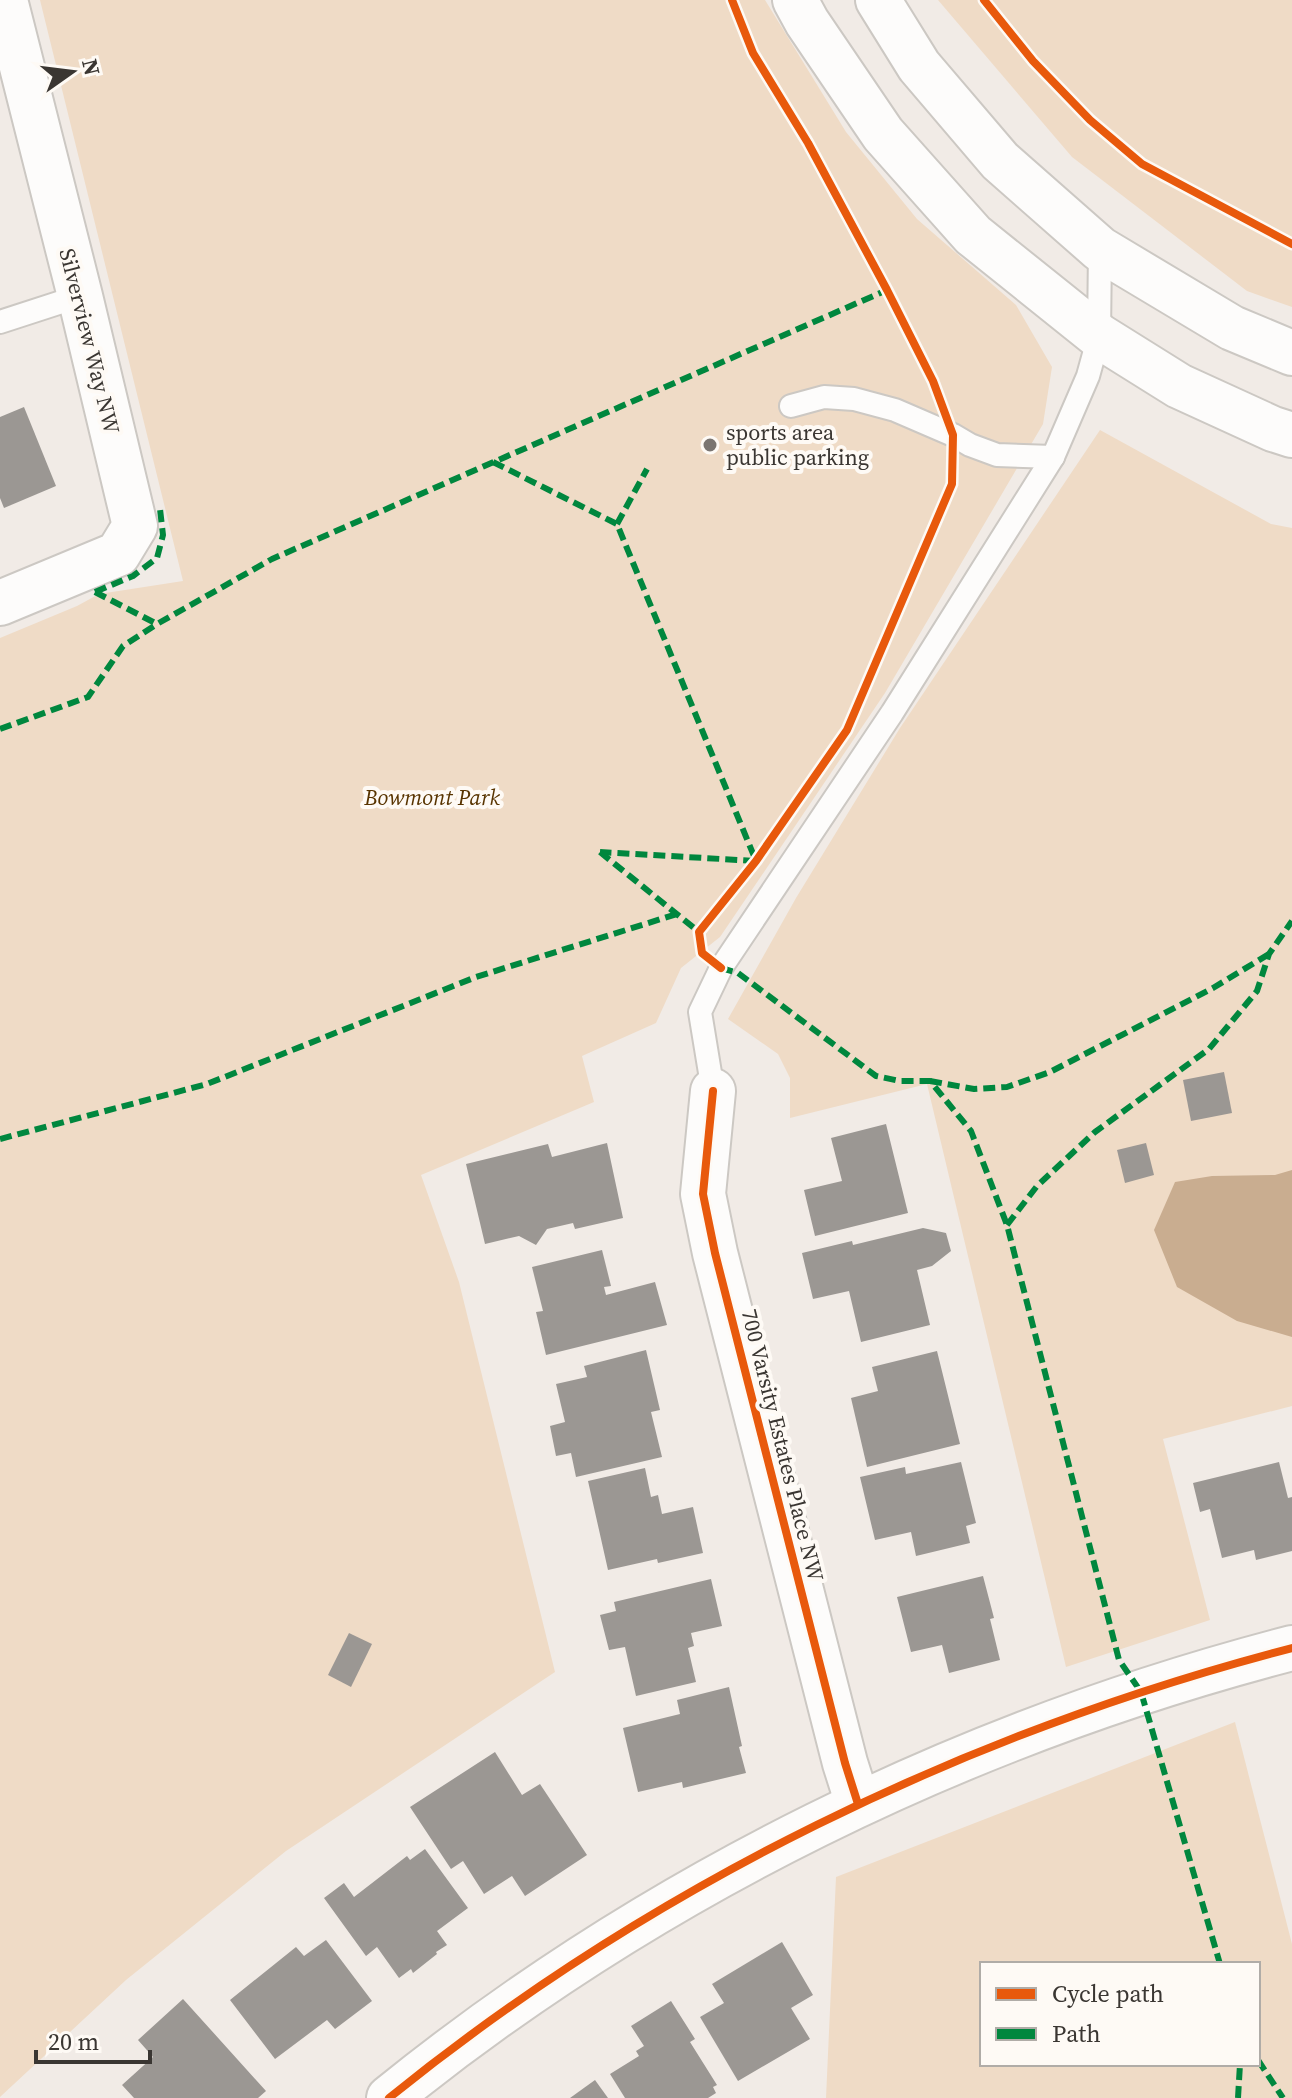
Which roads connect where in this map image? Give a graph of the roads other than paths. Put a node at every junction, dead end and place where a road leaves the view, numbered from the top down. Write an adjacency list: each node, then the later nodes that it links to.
1 (5, 0): 5 (street, Silverview Way NW)
2 (795, 0): 7 (street)
3 (878, 0): 4 (street)
4 (1100, 249): 7 (lane); 8 (street)
5 (80, 296): 6 (lane); 12 (street, Silverview Way NW)
6 (0, 322)
7 (1099, 336): 10 (street); 11 (lane)
8 (1292, 353)
9 (791, 406): 11 (lane)
10 (1292, 435)
11 (1053, 457): 13 (lane)
12 (0, 603)
13 (713, 1091): 15 (street, 700 Varsity Estates Place NW)
14 (1292, 1648): 15 (street)
15 (858, 1804): 16 (street)
16 (389, 2098)

